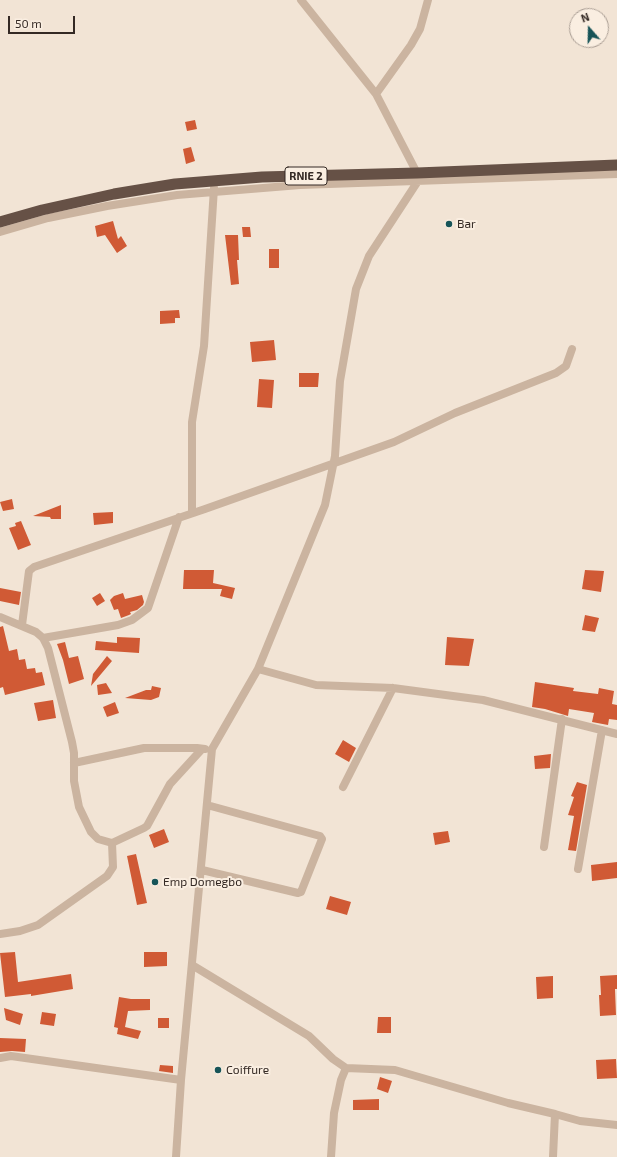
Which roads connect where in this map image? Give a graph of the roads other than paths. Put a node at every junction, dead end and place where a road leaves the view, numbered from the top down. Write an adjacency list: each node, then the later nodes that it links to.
1 (301, 0): 3 (street)
2 (428, 0): 3 (street)
3 (376, 94): 6 (street)
4 (617, 165): 6 (highway, RNIE 2 / RNIE 2)
5 (617, 174): 6 (street)
6 (417, 177): 7 (highway, RNIE 2 / RNIE 2); 11 (street)
7 (214, 186): 8 (highway, RNIE 2 / RNIE 2); 9 (street); 12 (street)
8 (0, 222)
9 (0, 232)
10 (572, 349): 11 (street)
11 (333, 463): 12 (street); 17 (street)
12 (192, 513): 13 (street)
13 (179, 517): 15 (street); 16 (street)
14 (0, 617): 15 (street)
15 (22, 625): 16 (street)
16 (43, 638): 24 (street)
17 (258, 669): 18 (street); 22 (street)
18 (393, 688): 19 (street); 25 (street)
19 (562, 719): 20 (street); 28 (street)
20 (602, 730): 21 (street); 29 (street)
21 (617, 734)
22 (212, 748): 23 (street); 26 (street)
23 (202, 749): 24 (street); 27 (street)
24 (74, 763): 27 (street)
25 (343, 787)
26 (207, 805): 30 (street); 30 (street)
27 (112, 843): 31 (street)
28 (544, 847)
29 (578, 869)
30 (202, 870): 32 (street)
31 (0, 934)
32 (192, 965): 34 (street); 35 (street)
33 (0, 1058): 35 (street)
34 (346, 1068): 36 (street); 39 (street)
35 (181, 1080): 38 (street)
36 (555, 1114): 37 (street); 40 (street)
37 (617, 1125)
38 (176, 1157)
39 (331, 1157)
40 (553, 1157)

